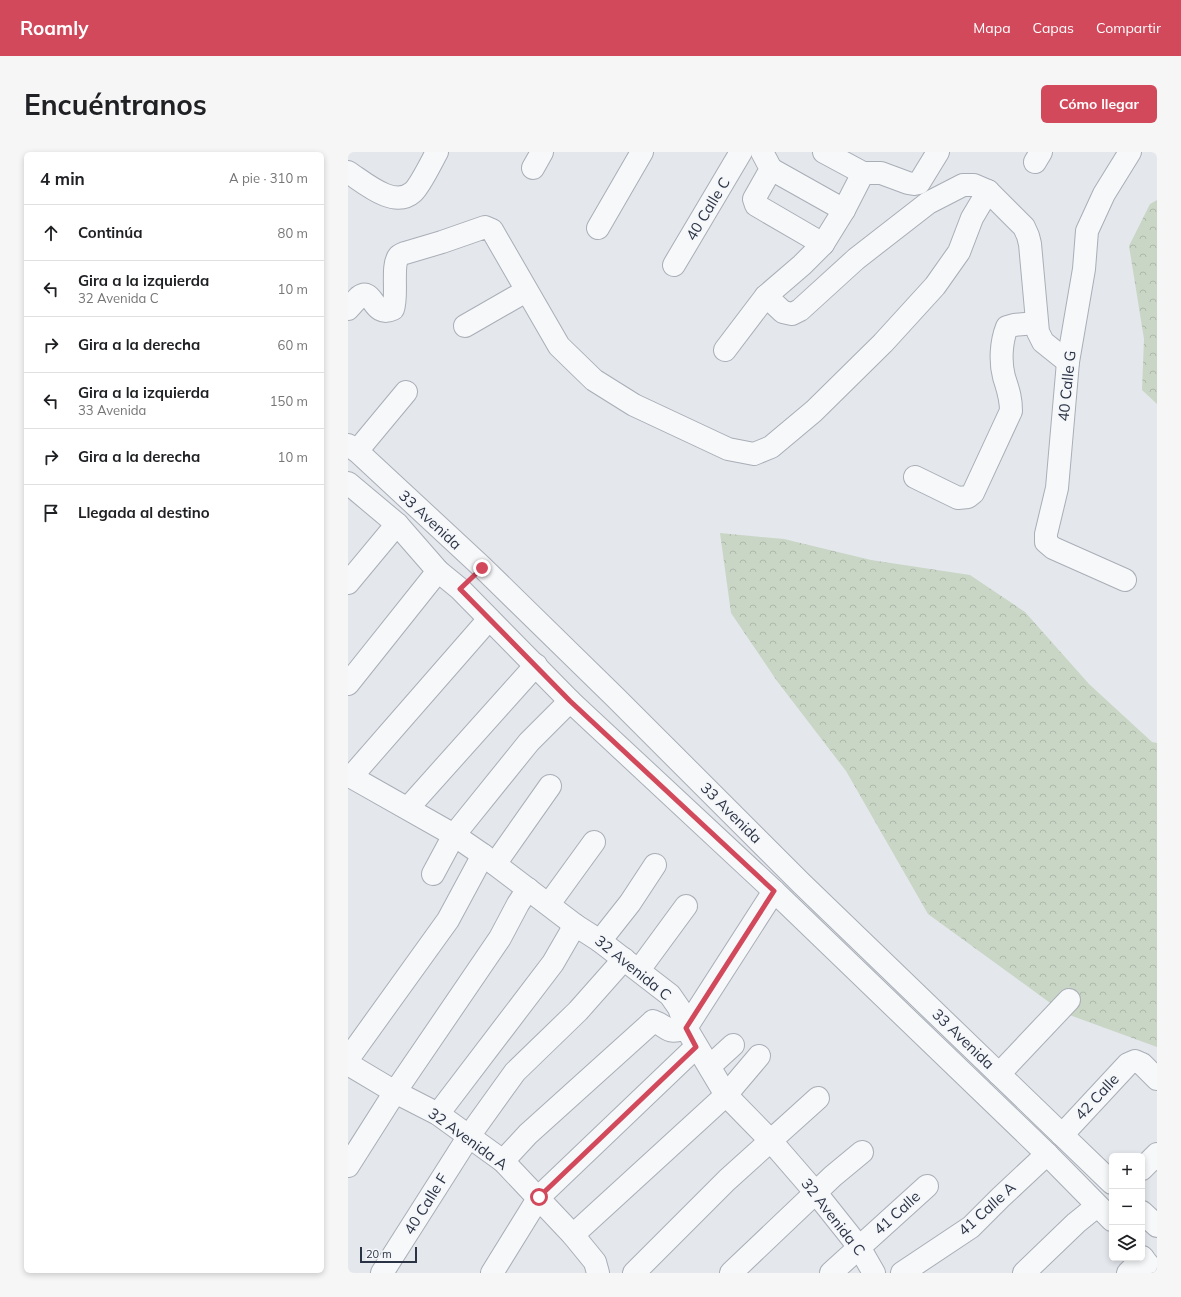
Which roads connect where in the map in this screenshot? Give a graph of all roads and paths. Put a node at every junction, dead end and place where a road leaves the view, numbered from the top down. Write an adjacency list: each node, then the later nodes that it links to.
1 (437, 152): 8 (street)
2 (642, 152): 12 (street)
3 (741, 152): 14 (street, 40 Calle C)
4 (938, 152): 9 (street)
5 (1130, 152): 21 (street, 40 Calle G)
6 (834, 154): 9 (street)
7 (767, 161): 11 (street); 13 (street)
8 (348, 172)
9 (863, 173): 11 (street)
10 (988, 191): 15 (street); 16 (street); 18 (street)
11 (844, 210): 13 (street)
12 (598, 228)
13 (823, 244): 16 (street)
14 (674, 265)
15 (526, 290): 17 (street); 19 (street)
16 (766, 296): 20 (street)
17 (348, 309)
18 (1036, 323): 21 (street); 24 (street)
19 (465, 326)
20 (725, 350)
21 (1068, 362): 29 (street, 40 Calle G)
22 (406, 392): 23 (street)
23 (352, 448): 27 (street, 33 Avenida)
24 (915, 477)
25 (348, 483): 26 (street, 33 Avenida)
26 (397, 524): 28 (street, 33 Avenida); 30 (street)
27 (482, 568): 31 (street); 59 (street, 33 Avenida)
28 (438, 571): 31 (street, 33 Avenida); 34 (street)
29 (1126, 580)
30 (348, 583)
31 (460, 589): 32 (street, 33 Avenida)
32 (489, 619): 33 (street, 33 Avenida); 36 (street)
33 (536, 665): 35 (street, 33 Avenida); 38 (street)
34 (348, 684)
35 (570, 701): 39 (street); 45 (street, 33 Avenida)
36 (350, 776): 38 (street, 32 Avenida C)
37 (550, 786): 41 (street)
38 (408, 808): 39 (street, 32 Avenida C)
39 (454, 835): 41 (street, 32 Avenida C); 43 (street)
40 (594, 842): 46 (street)
41 (489, 860): 44 (street, 32 Avenida C); 56 (street)
42 (655, 865): 49 (street)
43 (433, 874)
44 (528, 889): 46 (street, 32 Avenida C); 61 (street)
45 (774, 891): 52 (street); 69 (street, 33 Avenida)
46 (549, 904): 48 (street, 32 Avenida C)
47 (686, 906): 50 (street, 40 Calle F)
48 (575, 925): 49 (street, 32 Avenida C); 64 (street)
49 (600, 941): 50 (street, 32 Avenida C)
50 (632, 964): 52 (street, 32 Avenida C); 66 (street, 40 Calle F)
51 (1070, 1000): 59 (street)
52 (686, 1028): 54 (street, 32 Avenida C); 71 (street)
53 (732, 1045): 58 (street)
54 (696, 1047): 58 (street, 32 Avenida C); 77 (street)
55 (759, 1056): 62 (street)
56 (348, 1059)
57 (348, 1064): 61 (street, 32 Avenida A)
58 (710, 1066): 62 (street, 32 Avenida C)
59 (999, 1074): 65 (street, 33 Avenida)
60 (1157, 1078): 65 (street, 42 Calle)
61 (395, 1092): 64 (street, 32 Avenida A); 72 (street)
62 (726, 1095): 67 (street, 32 Avenida C); 81 (street)
63 (818, 1098): 67 (street)
64 (438, 1114): 66 (street, 32 Avenida A)
65 (1062, 1135): 74 (street, 33 Avenida)
66 (470, 1136): 71 (street, 32 Avenida A); 84 (street, 40 Calle F)
67 (771, 1141): 76 (street, 32 Avenida C); 86 (street)
68 (862, 1152): 76 (street)
69 (1047, 1154): 78 (street, 33 Avenida); 90 (street, 41 Calle A)
70 (1157, 1154): 73 (street)
71 (504, 1162): 77 (street, 32 Avenida A)
72 (348, 1166)
73 (1145, 1166)
74 (1109, 1180)
75 (927, 1186): 82 (street, 41 Calle)
76 (816, 1193): 82 (street, 32 Avenida C); 87 (street)
77 (539, 1197): 81 (street, 32 Avenida A); 85 (street)
78 (1105, 1213): 91 (street)
79 (1145, 1215): 80 (street)
80 (1157, 1226)
81 (573, 1235): 83 (street, 32 Avenida A)
82 (859, 1247): 88 (street, 41 Calle); 89 (street, 32 Avenida C)
83 (596, 1271)
84 (382, 1273)
85 (492, 1273)
86 (634, 1273)
87 (731, 1273)
88 (831, 1273)
89 (874, 1273)
90 (902, 1273)
91 (1024, 1273)

